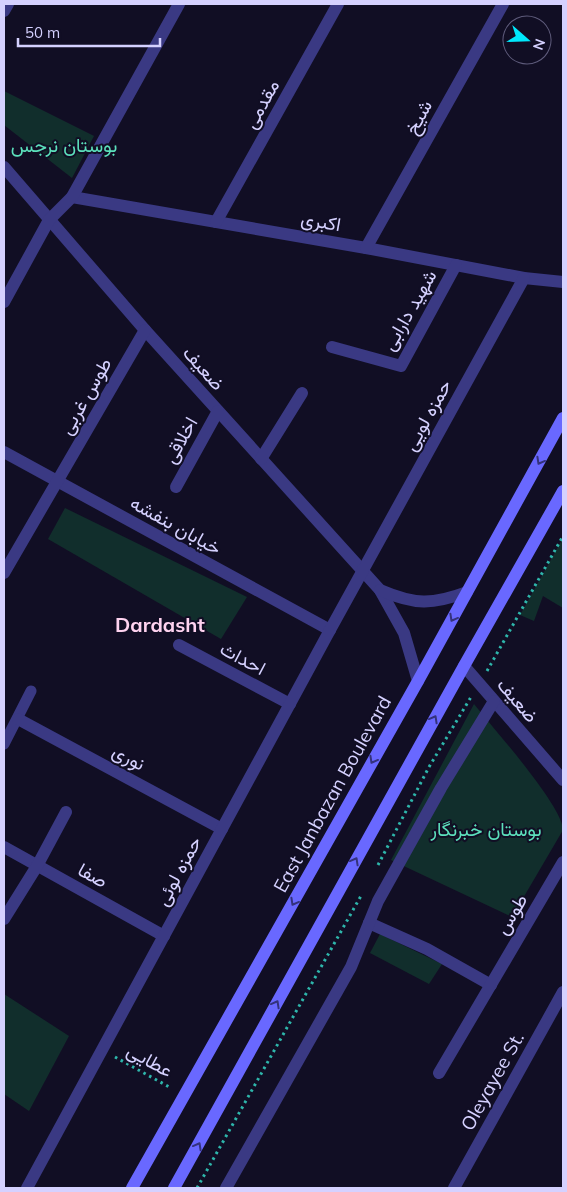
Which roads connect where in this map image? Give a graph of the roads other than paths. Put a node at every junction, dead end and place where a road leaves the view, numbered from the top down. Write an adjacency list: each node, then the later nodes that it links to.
1 (8, 4): 5 (street)
2 (179, 4): 7 (street)
3 (338, 4): 9 (street, مقدمی)
4 (503, 4): 10 (street, شیخ)
5 (4, 11)
6 (4, 167): 8 (street, ضعیف)
7 (72, 198): 8 (street); 9 (street, اکبری)
8 (49, 220): 14 (street); 15 (street, ضعیف)
9 (216, 222): 10 (street, اکبری)
10 (366, 248): 11 (street, اکبری)
11 (456, 265): 12 (street, اکبری); 16 (street, شهید دارابی)
12 (524, 278): 13 (street, اکبری); 25 (street, حمزه لویی)
13 (563, 282)
14 (4, 302)
15 (145, 330): 18 (street, ضعیف); 22 (street, طوس غربی)
16 (332, 347)
17 (302, 393): 21 (street)
18 (218, 411): 21 (street, ضعیف); 23 (street, اخلاقی)
19 (563, 418): 28 (main road, East Janbazan Boulevard, one-way to 28)
20 (4, 452): 22 (street, خیابان بنفشه)
21 (261, 459): 25 (street, ضعیف)
22 (57, 481): 26 (street, طوس غربی); 29 (street, خیابان بنفشه)
23 (176, 487)
24 (563, 491): 31 (main road)
25 (362, 571): 27 (street, ضعیف); 29 (street, حمزه لوئی)
26 (4, 573)
27 (380, 590): 28 (street); 32 (street)
28 (467, 592): 32 (main road, East Janbazan Boulevard, one-way to 32)
29 (330, 630): 35 (street, حمزه لوئی)
30 (179, 644): 35 (street, احداث)
31 (464, 666): 34 (street, ضعیف); 52 (main road, one-way to 31)
32 (418, 681): 51 (main road, East Janbazan Boulevard, one-way to 51)
33 (31, 691): 36 (lane)
34 (494, 701): 38 (street, ضعیف); 45 (street)
35 (290, 704): 40 (street, حمزه لوئی)
36 (18, 719): 37 (lane); 40 (street, نوری)
37 (4, 744)
38 (563, 780)
39 (66, 812): 43 (street)
40 (222, 828): 46 (street, حمزه لوئی)
41 (4, 847): 43 (street, صفا)
42 (563, 862): 47 (street, طوس)
43 (37, 866): 44 (street); 46 (street, صفا)
44 (4, 920)
45 (369, 923): 47 (street); 53 (street)
46 (164, 936): 50 (street, حمزه لوئی)
47 (490, 985): 49 (street, طوس)
48 (563, 992): 54 (street, Oleyayee St.)
49 (439, 1073)
50 (27, 1188)
51 (132, 1188)
52 (174, 1188)
53 (226, 1188)
54 (454, 1188)

